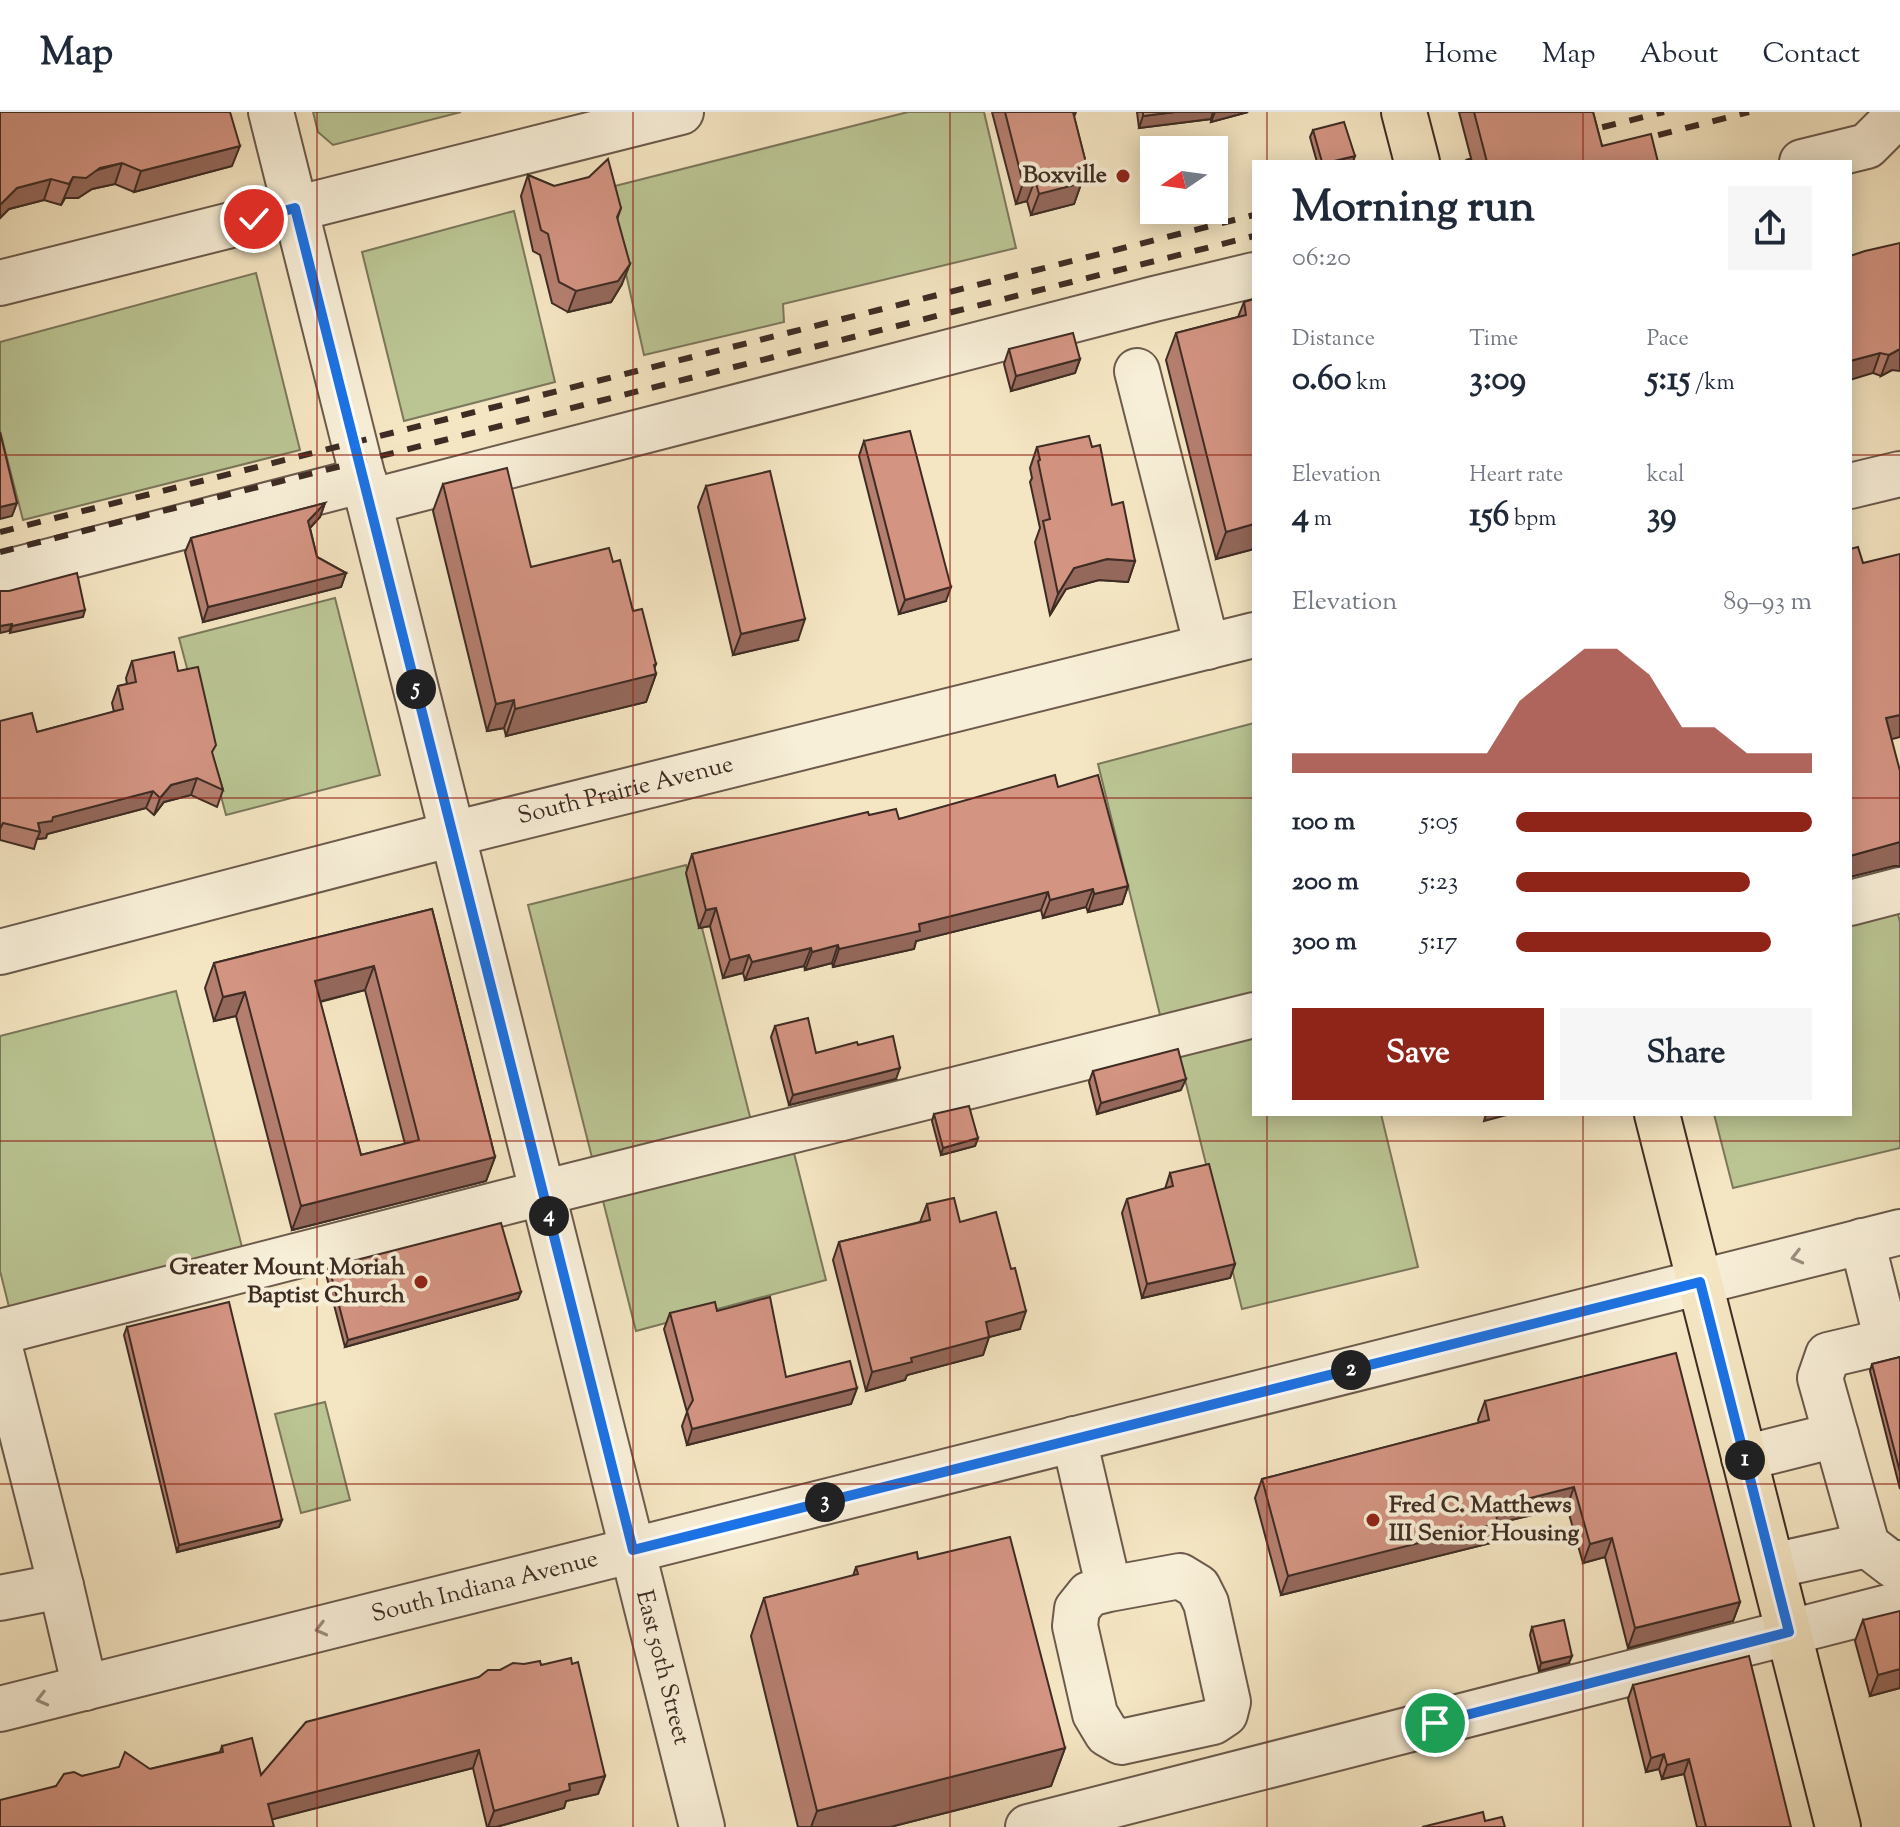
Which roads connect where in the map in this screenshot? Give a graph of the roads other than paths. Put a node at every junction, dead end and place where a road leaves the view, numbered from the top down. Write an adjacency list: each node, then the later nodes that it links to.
1 (271, 112): 7 (street, East 50th Street)
2 (681, 112): 7 (street)
3 (1404, 112): 5 (main road)
4 (1900, 113): 6 (street)
5 (1416, 160)
6 (1810, 160)
7 (295, 208): 9 (street); 13 (street, East 50th Street)
8 (1252, 275): 13 (street)
9 (0, 283)
10 (1137, 371): 16 (street)
11 (1900, 474): 12 (street)
12 (1852, 486)
13 (367, 491): 14 (street); 17 (street, East 50th Street)
14 (0, 574)
15 (1252, 636): 16 (street, South Prairie Avenue)
16 (1207, 647): 17 (street, South Prairie Avenue)
17 (453, 834): 20 (street, South Prairie Avenue); 23 (street, East 50th Street)
18 (1900, 890): 19 (street)
19 (1852, 902)
20 (0, 952)
21 (1252, 1016): 23 (street)
22 (1658, 1116): 25 (main road)
23 (543, 1193): 26 (street); 32 (street, East 50th Street)
24 (1881, 1236): 25 (street, South Indiana Avenue, one-way to 25); 27 (street)
25 (1700, 1282): 30 (street, South Indiana Avenue); 31 (main road)
26 (0, 1332)
27 (1894, 1339): 29 (street)
28 (0, 1348): 35 (street)
29 (1836, 1435): 31 (street); 33 (street)
30 (1074, 1439): 32 (street, South Indiana Avenue); 36 (street)
31 (1744, 1458): 34 (main road)
32 (633, 1550): 40 (street, South Indiana Avenue, one-way to 40); 42 (street, East 50th Street)
33 (1883, 1554): 34 (street)
34 (1772, 1566): 39 (main road)
35 (61, 1586): 37 (street); 40 (street)
36 (1109, 1589)
37 (0, 1598)
38 (1900, 1604): 39 (street)
39 (1789, 1632): 43 (street); 44 (main road)
40 (85, 1688): 41 (street, South Indiana Avenue, one-way to 41)
41 (0, 1709)
42 (702, 1827)
43 (1028, 1827)
44 (1838, 1827)

